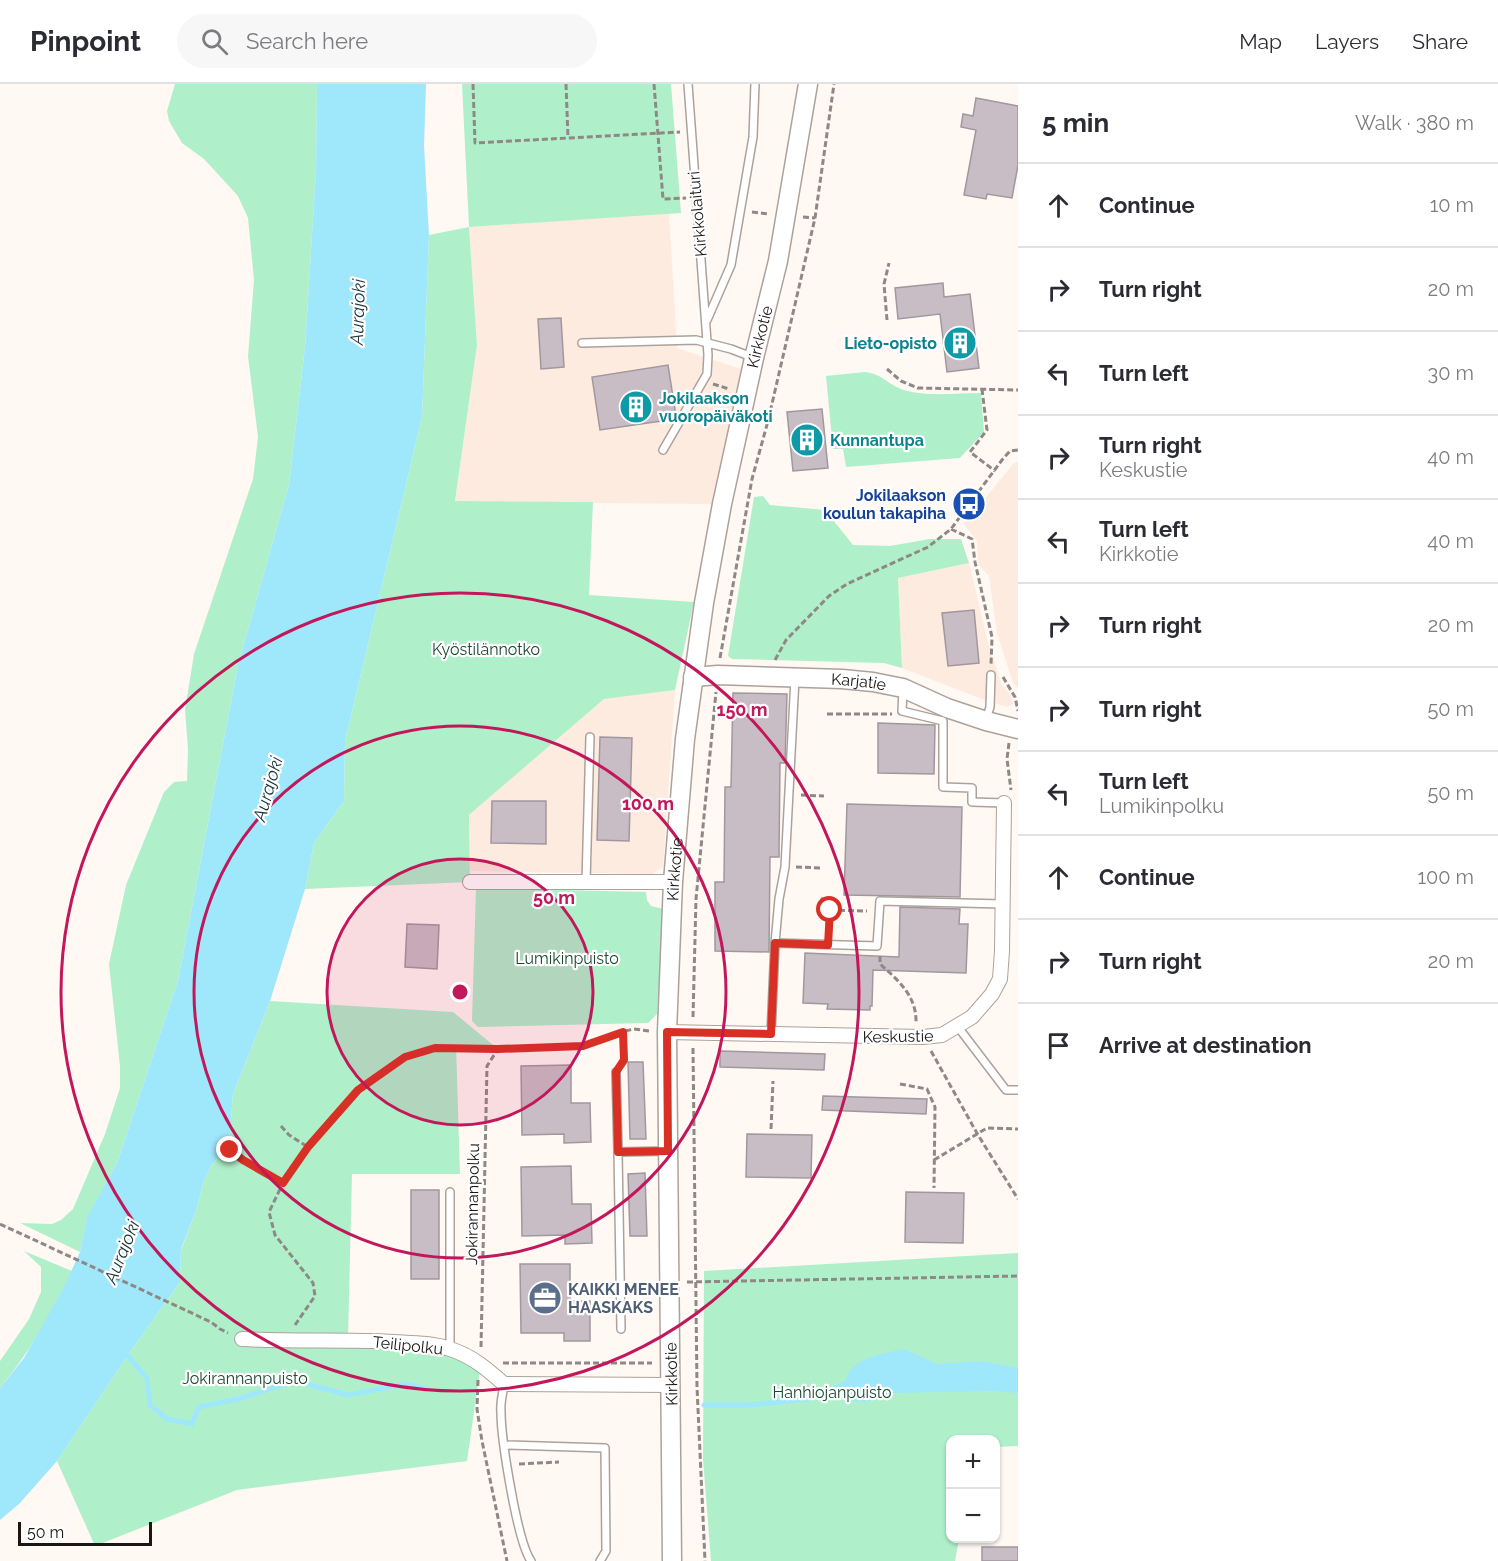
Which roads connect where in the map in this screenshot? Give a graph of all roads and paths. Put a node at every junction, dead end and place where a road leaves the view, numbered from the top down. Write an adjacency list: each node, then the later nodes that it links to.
1 (473, 84): 10 (path)
2 (566, 84): 10 (path)
3 (654, 84): 9 (path)
4 (688, 84): 8 (lane, Kirkkolaituri)
5 (755, 84): 12 (lane)
6 (808, 84): 19 (street, Kirkkotie)
7 (834, 84): 28 (path)
8 (691, 132): 9 (path); 11 (lane, Kirkkolaituri)
9 (657, 134): 10 (path); 11 (path)
10 (568, 138)
11 (696, 197): 16 (lane, Kirkkolaituri)
12 (741, 211): 13 (path); 16 (lane)
13 (776, 215)
14 (889, 263): 15 (path)
15 (887, 320)
16 (706, 322): 18 (lane, Kirkkolaituri)
17 (582, 343): 18 (lane)
18 (707, 343): 19 (lane); 23 (lane, Kirkkolaituri)
19 (754, 358): 30 (street, Kirkkotie)
20 (887, 369): 21 (path)
21 (982, 388): 22 (path); 25 (path)
22 (1018, 390)
23 (663, 450)
24 (1018, 450): 25 (path)
25 (995, 471): 26 (path)
26 (951, 529): 27 (path); 29 (path)
27 (771, 666)
28 (718, 675): 30 (street, Karjatie); 31 (street, Karjatie); 56 (path)
29 (991, 675): 34 (path); 36 (lane)
30 (693, 677): 46 (street, Kirkkotie)
31 (795, 678): 32 (street, Karjatie); 39 (lane)
32 (903, 688): 33 (lane); 36 (street, Karjatie)
33 (902, 711): 35 (path); 41 (lane)
34 (1018, 713)
35 (826, 714)
36 (986, 721): 37 (street, Karjatie)
37 (1018, 729)
38 (590, 737): 45 (lane)
39 (790, 795): 40 (path); 42 (lane)
40 (824, 796)
41 (1004, 803): 48 (street, Keskustie)
42 (785, 867): 43 (path); 49 (lane)
43 (822, 868)
44 (470, 882): 45 (street)
45 (586, 882): 46 (street)
46 (673, 882): 55 (street, Kirkkotie)
47 (821, 898): 50 (path)
48 (1003, 904): 51 (lane); 53 (street, Keskustie)
49 (775, 943): 50 (lane); 57 (lane)
50 (828, 945): 51 (lane)
51 (878, 946): 52 (path)
52 (915, 1027)
53 (958, 1027): 57 (street, Keskustie); 63 (lane)
54 (623, 1032): 55 (path); 58 (path); 60 (path)
55 (659, 1032): 56 (street, Keskustie); 70 (street, Kirkkotie)
56 (693, 1032): 57 (street, Keskustie); 80 (path)
57 (771, 1034)
58 (498, 1049): 69 (path); 86 (path, Jokirannanpolku)
59 (930, 1051): 67 (path)
60 (616, 1072): 71 (lane)
61 (773, 1081): 65 (path)
62 (900, 1084): 72 (path)
63 (1018, 1090)
64 (281, 1126): 69 (path)
65 (771, 1129)
66 (1018, 1129): 67 (path)
67 (978, 1135): 72 (path); 76 (path)
68 (221, 1145): 73 (path)
69 (308, 1147): 73 (path)
70 (668, 1151): 71 (lane); 79 (street, Kirkkotie)
71 (618, 1152): 81 (lane)
72 (934, 1160): 74 (path)
73 (283, 1183): 83 (path)
74 (934, 1188)
75 (450, 1192): 84 (lane)
76 (1018, 1199)
77 (0, 1224): 82 (path)
78 (1018, 1276): 80 (path)
79 (670, 1282): 80 (path); 88 (street, Kirkkotie)
80 (697, 1282): 97 (path)
81 (621, 1329)
82 (242, 1339): 83 (street, Teilipolku)
83 (295, 1342): 84 (street, Teilipolku)
84 (450, 1349): 86 (street, Teilipolku)
85 (655, 1362): 86 (path)
86 (481, 1363): 87 (street, Teilipolku); 92 (path, Jokirannanpolku)
87 (504, 1384): 88 (street); 89 (lane)
88 (671, 1385): 96 (street, Kirkkotie)
89 (504, 1445): 91 (lane); 95 (lane)
90 (559, 1462): 91 (path)
91 (508, 1465): 92 (path); 94 (lane)
92 (488, 1470): 93 (path, Jokirannanpolku)
93 (507, 1561)
94 (531, 1561)
95 (600, 1561)
96 (672, 1561)
97 (705, 1561)

